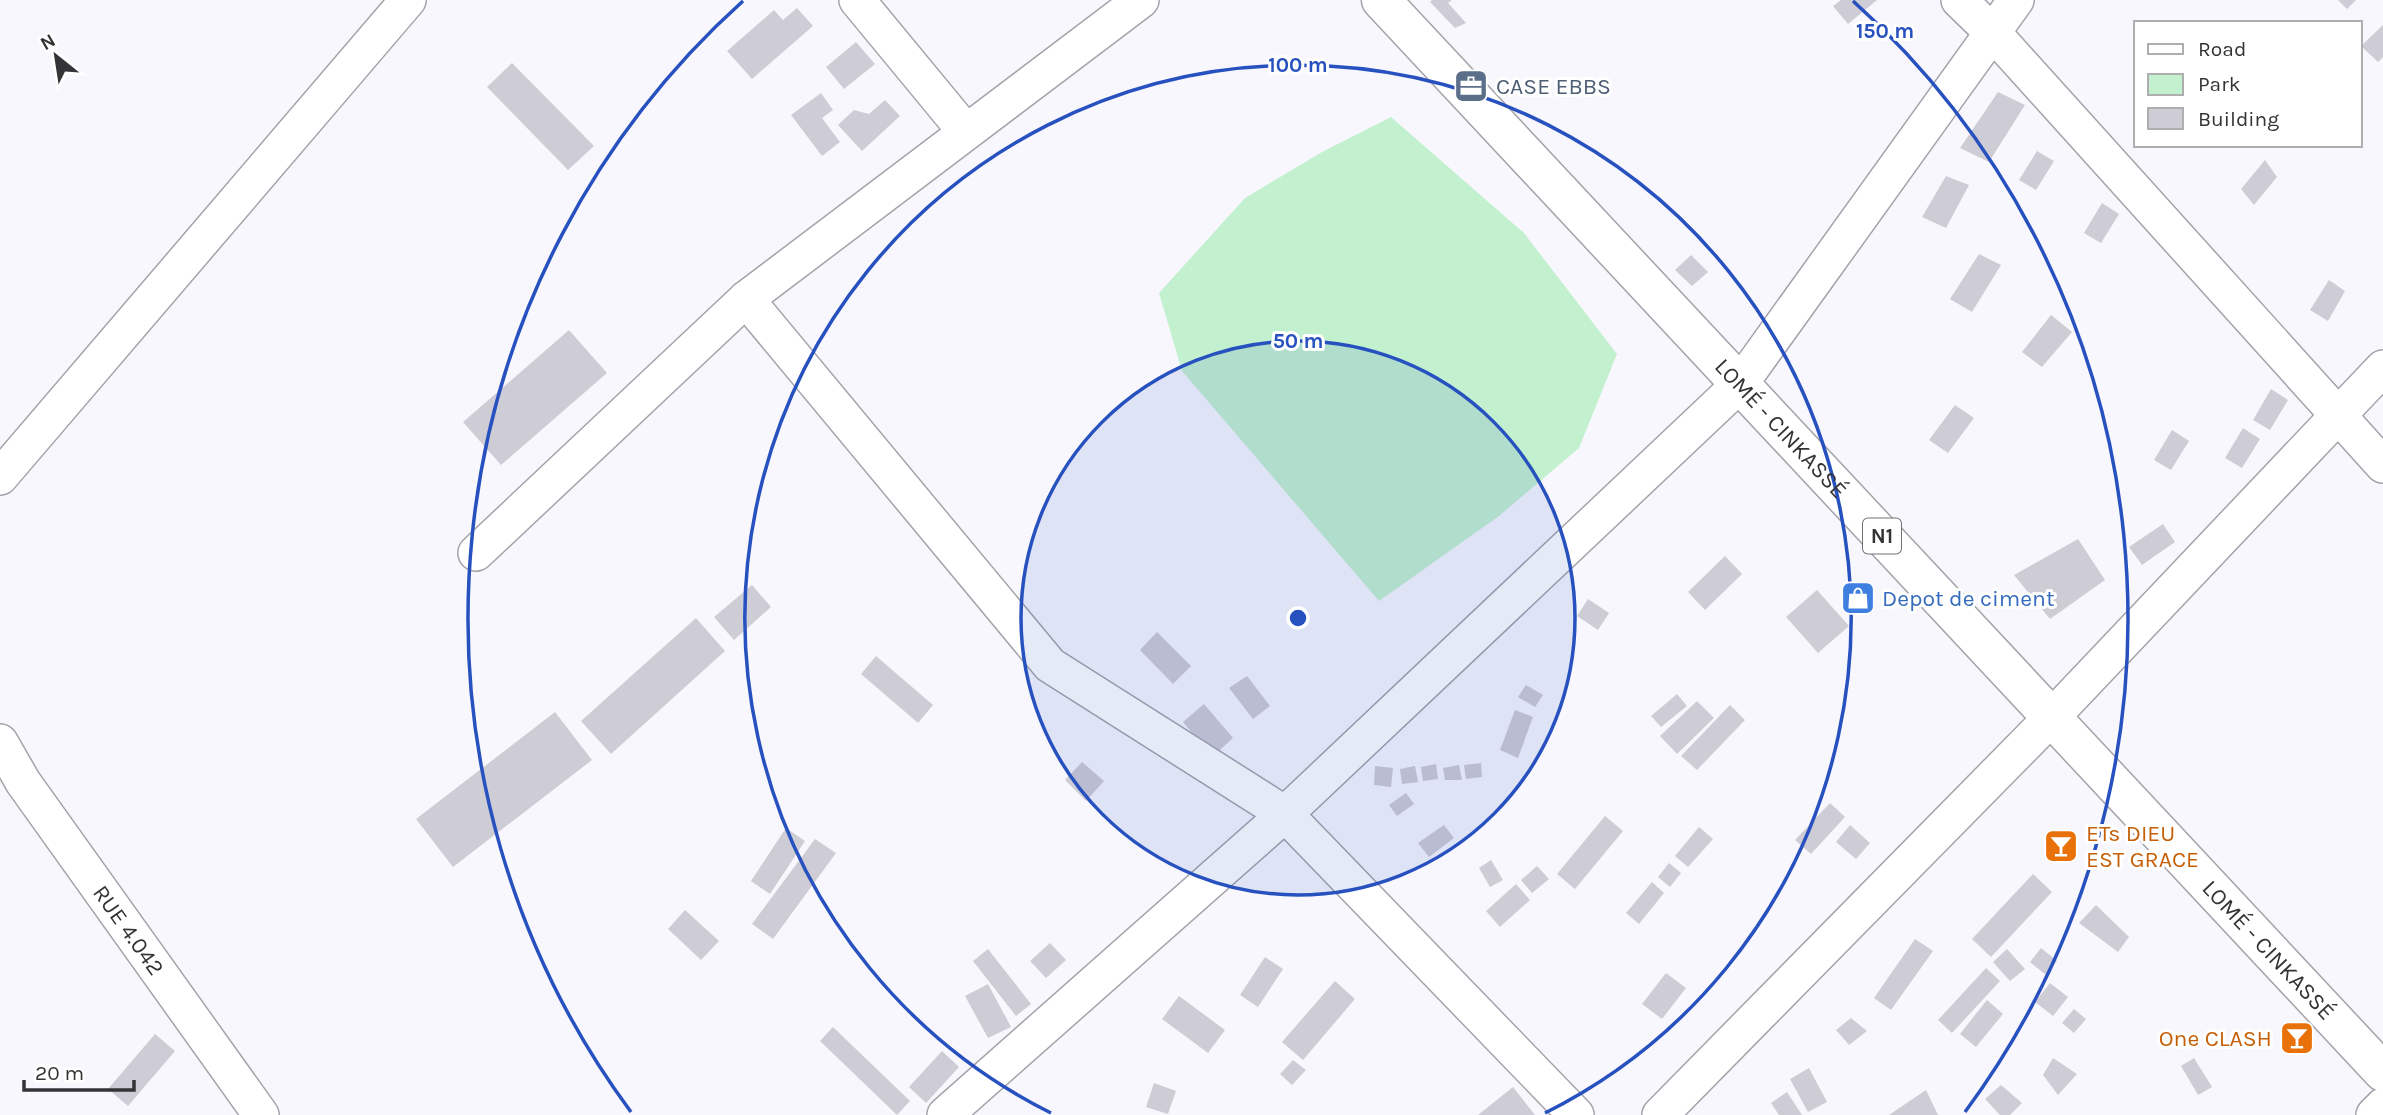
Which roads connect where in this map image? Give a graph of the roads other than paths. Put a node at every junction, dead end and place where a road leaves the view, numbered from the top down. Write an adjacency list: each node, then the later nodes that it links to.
1 (408, 0): 14 (street)
2 (857, 0): 8 (street)
3 (1141, 0): 8 (street)
4 (1381, 0): 11 (highway, LOMÉ - CINKASSÉ / N1)
5 (1959, 0): 7 (street)
6 (2016, 0): 7 (street)
7 (1994, 34): 11 (street); 12 (street)
8 (966, 132): 9 (street)
9 (746, 299): 15 (street); 18 (street)
10 (2383, 368): 12 (street)
11 (1740, 384): 16 (highway, LOMÉ - CINKASSÉ / N1); 18 (street)
12 (2338, 415): 13 (street); 16 (street)
13 (2383, 465)
14 (0, 477)
15 (477, 553)
16 (2052, 717): 19 (highway, LOMÉ - CINKASSÉ / N1); 24 (street)
17 (0, 742): 21 (street, RUE 4.042)
18 (1285, 814): 22 (street); 23 (street)
19 (2383, 1072)
20 (2383, 1106): 25 (street)
21 (261, 1115)
22 (945, 1115)
23 (1576, 1115)
24 (1660, 1115)
25 (2374, 1115)

